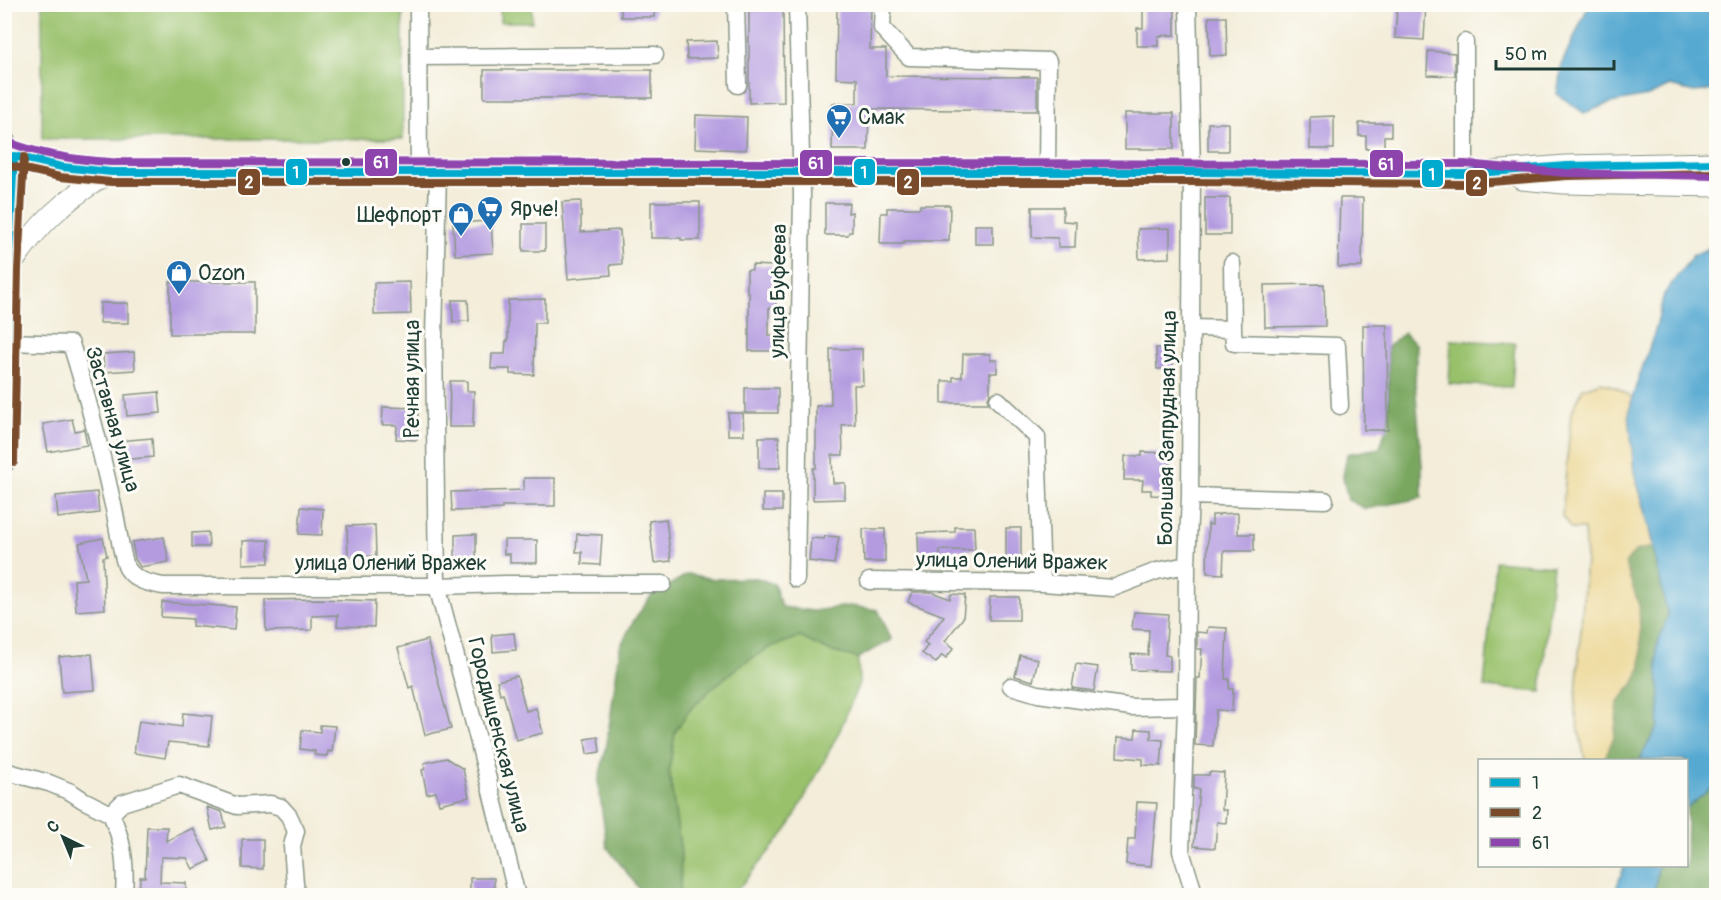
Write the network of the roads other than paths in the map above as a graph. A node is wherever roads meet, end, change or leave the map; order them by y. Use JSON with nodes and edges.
{"nodes":[{"id":1,"x":418,"y":4,"type":"edge"},
{"id":2,"x":736,"y":4,"type":"edge"},
{"id":3,"x":797,"y":4,"type":"edge"},
{"id":4,"x":883,"y":4,"type":"edge"},
{"id":5,"x":1188,"y":4,"type":"edge"},
{"id":6,"x":1465,"y":42,"type":"dead end"},
{"id":7,"x":655,"y":55,"type":"dead end"},
{"id":8,"x":419,"y":57,"type":"junction"},
{"id":9,"x":738,"y":85,"type":"dead end"},
{"id":10,"x":4,"y":136,"type":"edge"},
{"id":11,"x":9,"y":154,"type":"edge"},
{"id":12,"x":1716,"y":163,"type":"edge"},
{"id":13,"x":111,"y":172,"type":"junction"},
{"id":14,"x":429,"y":172,"type":"junction"},
{"id":15,"x":801,"y":172,"type":"junction"},
{"id":16,"x":1047,"y":172,"type":"junction"},
{"id":17,"x":1192,"y":172,"type":"junction"},
{"id":18,"x":1465,"y":174,"type":"junction"},
{"id":19,"x":1716,"y":186,"type":"edge"},
{"id":20,"x":7,"y":220,"type":"edge"},
{"id":21,"x":1232,"y":263,"type":"dead end"},
{"id":22,"x":8,"y":270,"type":"junction"},
{"id":23,"x":1191,"y":328,"type":"junction"},
{"id":24,"x":1233,"y":329,"type":"junction"},
{"id":25,"x":8,"y":342,"type":"junction"},
{"id":26,"x":998,"y":400,"type":"dead end"},
{"id":27,"x":1340,"y":406,"type":"dead end"},
{"id":28,"x":4,"y":462,"type":"edge"},
{"id":29,"x":1190,"y":496,"type":"junction"},
{"id":30,"x":1325,"y":500,"type":"dead end"},
{"id":31,"x":1186,"y":565,"type":"junction"},
{"id":32,"x":126,"y":566,"type":"joint"},
{"id":33,"x":796,"y":579,"type":"dead end"},
{"id":34,"x":869,"y":580,"type":"dead end"},
{"id":35,"x":1042,"y":583,"type":"junction"},
{"id":36,"x":663,"y":584,"type":"dead end"},
{"id":37,"x":437,"y":586,"type":"junction"},
{"id":38,"x":1011,"y":686,"type":"dead end"},
{"id":39,"x":1186,"y":706,"type":"junction"},
{"id":40,"x":4,"y":771,"type":"edge"},
{"id":41,"x":111,"y":814,"type":"junction"},
{"id":42,"x":124,"y":896,"type":"edge"},
{"id":43,"x":296,"y":896,"type":"edge"},
{"id":44,"x":517,"y":896,"type":"edge"},
{"id":45,"x":1195,"y":896,"type":"edge"}],
"edges":[{"from":1,"to":8,"type":"street","name":"Речная улица"},
{"from":2,"to":9,"type":"street"},
{"from":3,"to":15,"type":"street","name":"улица Буфеева"},
{"from":4,"to":16,"type":"street"},
{"from":5,"to":17,"type":"street","name":"Большая Запрудная улица"},
{"from":6,"to":18,"type":"street"},
{"from":7,"to":8,"type":"street"},
{"from":8,"to":14,"type":"street","name":"Речная улица"},
{"from":10,"to":11,"type":"street"},
{"from":11,"to":13,"type":"main road"},
{"from":11,"to":20,"type":"main road"},
{"from":12,"to":18,"type":"main road"},
{"from":13,"to":14,"type":"main road"},
{"from":13,"to":22,"type":"main road"},
{"from":14,"to":15,"type":"main road"},
{"from":14,"to":37,"type":"street","name":"Речная улица"},
{"from":15,"to":16,"type":"main road"},
{"from":15,"to":33,"type":"street","name":"улица Буфеева"},
{"from":16,"to":17,"type":"main road"},
{"from":17,"to":18,"type":"main road"},
{"from":17,"to":23,"type":"street","name":"Большая Запрудная улица"},
{"from":18,"to":19,"type":"main road"},
{"from":20,"to":22,"type":"main road"},
{"from":21,"to":24,"type":"street"},
{"from":22,"to":25,"type":"main road"},
{"from":23,"to":24,"type":"street"},
{"from":23,"to":29,"type":"street","name":"Большая Запрудная улица"},
{"from":24,"to":27,"type":"street"},
{"from":25,"to":28,"type":"main road"},
{"from":25,"to":32,"type":"street","name":"Заставная улица"},
{"from":26,"to":35,"type":"street"},
{"from":29,"to":30,"type":"street"},
{"from":29,"to":31,"type":"street","name":"Большая Запрудная улица"},
{"from":31,"to":35,"type":"street","name":"улица Олений Вражек"},
{"from":31,"to":39,"type":"street","name":"Большая Запрудная улица"},
{"from":32,"to":37,"type":"street","name":"улица Олений Вражек"},
{"from":34,"to":35,"type":"street","name":"улица Олений Вражек"},
{"from":36,"to":37,"type":"street","name":"улица Олений Вражек"},
{"from":37,"to":44,"type":"street","name":"Городищенская улица"},
{"from":38,"to":39,"type":"street"},
{"from":39,"to":45,"type":"street","name":"Большая Запрудная улица"},
{"from":40,"to":41,"type":"street"},
{"from":41,"to":42,"type":"street"},
{"from":41,"to":43,"type":"street"}]}
